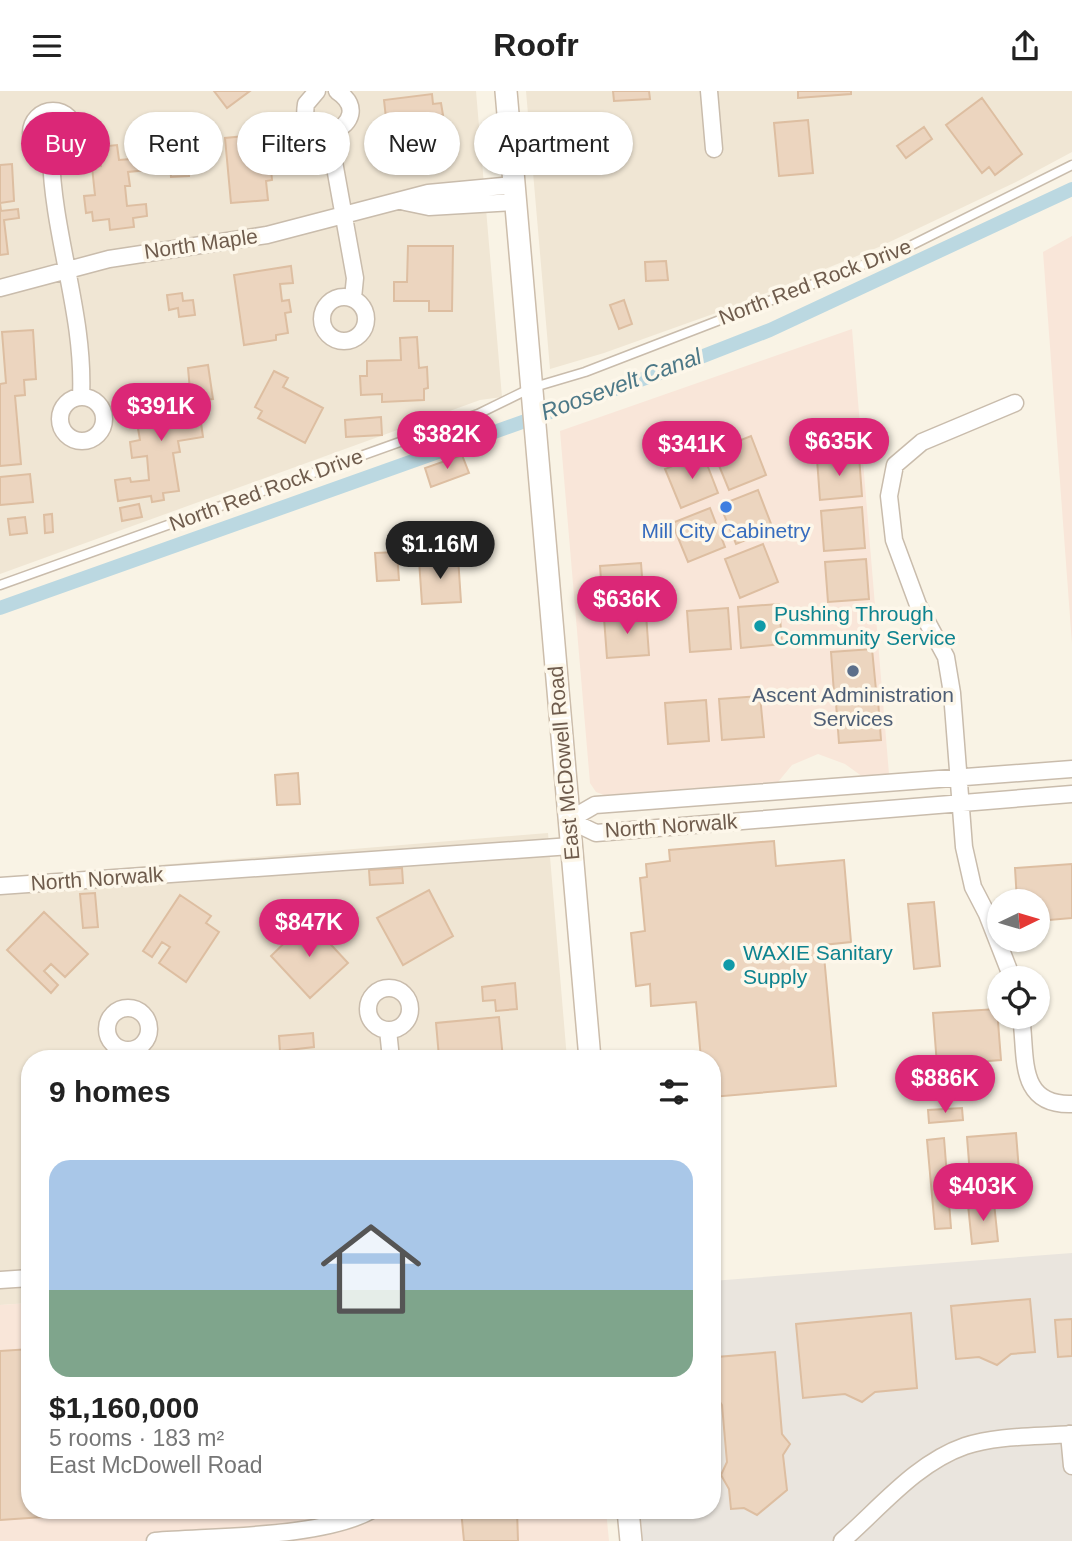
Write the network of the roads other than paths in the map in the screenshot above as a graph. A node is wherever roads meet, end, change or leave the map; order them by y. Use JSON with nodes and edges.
{"nodes":[{"id":1,"x":317,"y":91,"type":"edge"},
{"id":2,"x":338,"y":91,"type":"edge"},
{"id":3,"x":506,"y":91,"type":"edge"},
{"id":4,"x":709,"y":91,"type":"edge"},
{"id":5,"x":306,"y":112,"type":"edge"},
{"id":6,"x":349,"y":112,"type":"edge"},
{"id":7,"x":714,"y":149,"type":"dead end"},
{"id":8,"x":1072,"y":165,"type":"edge"},
{"id":9,"x":52,"y":175,"type":"edge"},
{"id":10,"x":337,"y":175,"type":"edge"},
{"id":11,"x":515,"y":194,"type":"junction"},
{"id":12,"x":344,"y":216,"type":"junction"},
{"id":13,"x":67,"y":270,"type":"junction"},
{"id":14,"x":0,"y":288,"type":"edge"},
{"id":15,"x":353,"y":298,"type":"dead end"},
{"id":16,"x":531,"y":392,"type":"junction"},
{"id":17,"x":81,"y":397,"type":"dead end"},
{"id":18,"x":1015,"y":403,"type":"dead end"},
{"id":19,"x":0,"y":585,"type":"edge"},
{"id":20,"x":1072,"y":769,"type":"edge"},
{"id":21,"x":958,"y":791,"type":"junction"},
{"id":22,"x":1072,"y":794,"type":"edge"},
{"id":23,"x":569,"y":820,"type":"junction"},
{"id":24,"x":571,"y":846,"type":"junction"},
{"id":25,"x":0,"y":886,"type":"edge"},
{"id":26,"x":1007,"y":966,"type":"edge"},
{"id":27,"x":1022,"y":1029,"type":"edge"},
{"id":28,"x":388,"y":1030,"type":"dead end"},
{"id":29,"x":390,"y":1050,"type":"edge"},
{"id":30,"x":589,"y":1050,"type":"edge"},
{"id":31,"x":1065,"y":1104,"type":"edge"},
{"id":32,"x":21,"y":1279,"type":"edge"},
{"id":33,"x":0,"y":1280,"type":"edge"},
{"id":34,"x":1071,"y":1434,"type":"edge"},
{"id":35,"x":1072,"y":1466,"type":"edge"},
{"id":36,"x":351,"y":1519,"type":"edge"},
{"id":37,"x":629,"y":1519,"type":"edge"},
{"id":38,"x":155,"y":1541,"type":"edge"},
{"id":39,"x":631,"y":1541,"type":"edge"},
{"id":40,"x":842,"y":1541,"type":"edge"}],
"edges":[{"from":1,"to":5,"type":"street"},
{"from":2,"to":6,"type":"street"},
{"from":3,"to":11,"type":"main road","name":"East McDowell Road"},
{"from":4,"to":7,"type":"street"},
{"from":8,"to":16,"type":"lane","name":"North Red Rock Drive"},
{"from":9,"to":13,"type":"street"},
{"from":10,"to":12,"type":"street"},
{"from":11,"to":12,"type":"street","name":"North Maple"},
{"from":11,"to":16,"type":"main road","name":"East McDowell Road"},
{"from":12,"to":13,"type":"street","name":"North Maple"},
{"from":12,"to":15,"type":"street"},
{"from":13,"to":14,"type":"street","name":"North Maple"},
{"from":13,"to":17,"type":"street"},
{"from":16,"to":19,"type":"lane","name":"North Red Rock Drive"},
{"from":16,"to":23,"type":"main road","name":"East McDowell Road"},
{"from":18,"to":21,"type":"street"},
{"from":20,"to":21,"type":"street","name":"North Norwalk"},
{"from":21,"to":22,"type":"street","name":"North Norwalk"},
{"from":21,"to":23,"type":"street","name":"North Norwalk"},
{"from":21,"to":23,"type":"street","name":"North Norwalk"},
{"from":21,"to":26,"type":"street"},
{"from":23,"to":24,"type":"main road","name":"East McDowell Road"},
{"from":24,"to":25,"type":"street","name":"North Norwalk"},
{"from":24,"to":30,"type":"main road","name":"East McDowell Road"},
{"from":27,"to":31,"type":"street"},
{"from":28,"to":29,"type":"street"},
{"from":32,"to":33,"type":"street"},
{"from":34,"to":35,"type":"street"},
{"from":34,"to":40,"type":"street"},
{"from":36,"to":38,"type":"street"},
{"from":37,"to":39,"type":"main road"}]}
